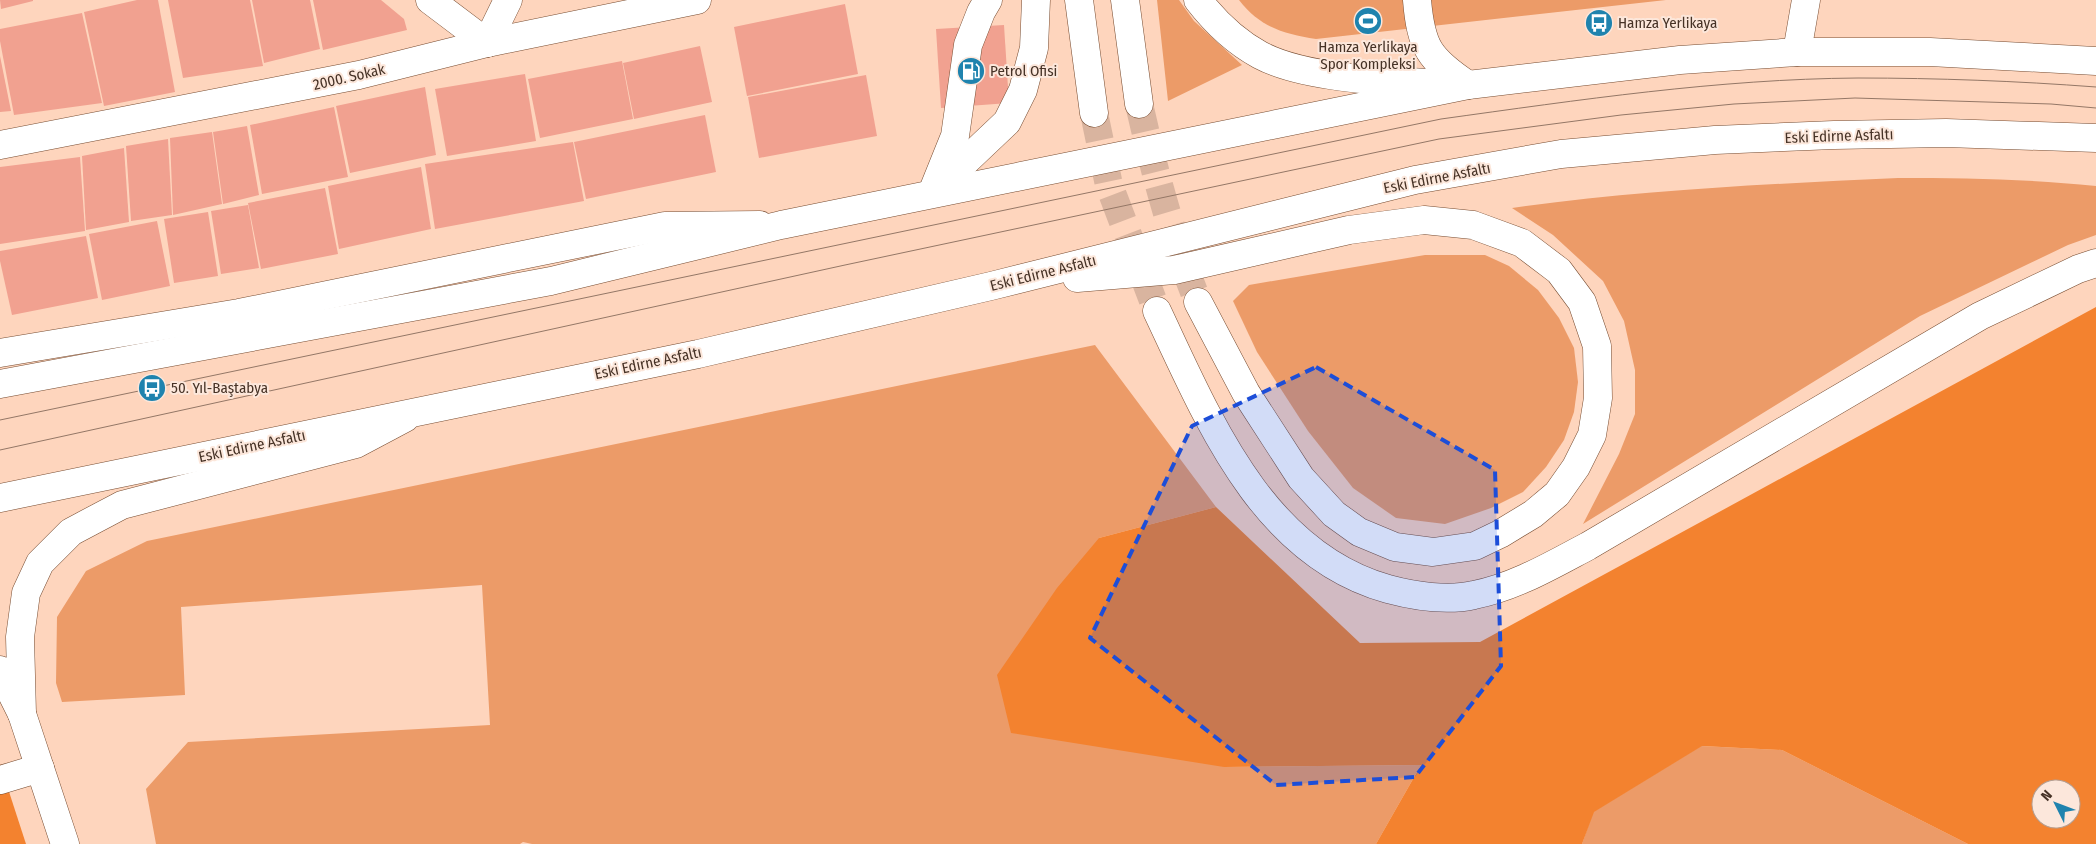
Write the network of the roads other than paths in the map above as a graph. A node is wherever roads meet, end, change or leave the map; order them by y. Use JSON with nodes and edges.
{"nodes":[{"id":1,"x":430,"y":0,"type":"edge"},
{"id":2,"x":508,"y":0,"type":"edge"},
{"id":3,"x":697,"y":0,"type":"edge"},
{"id":4,"x":988,"y":0,"type":"edge"},
{"id":5,"x":1036,"y":0,"type":"edge"},
{"id":6,"x":1079,"y":0,"type":"edge"},
{"id":7,"x":1124,"y":0,"type":"edge"},
{"id":8,"x":1198,"y":0,"type":"edge"},
{"id":9,"x":1417,"y":0,"type":"edge"},
{"id":10,"x":1806,"y":0,"type":"edge"},
{"id":11,"x":486,"y":43,"type":"junction"},
{"id":12,"x":1797,"y":52,"type":"junction"},
{"id":13,"x":2096,"y":61,"type":"edge"},
{"id":14,"x":1468,"y":85,"type":"junction"},
{"id":15,"x":1139,"y":104,"type":"tunnel mouth"},
{"id":16,"x":1094,"y":113,"type":"tunnel mouth"},
{"id":17,"x":2096,"y":138,"type":"edge"},
{"id":18,"x":0,"y":145,"type":"edge"},
{"id":19,"x":932,"y":193,"type":"junction"},
{"id":20,"x":781,"y":225,"type":"junction"},
{"id":21,"x":2096,"y":263,"type":"edge"},
{"id":22,"x":991,"y":286,"type":"junction"},
{"id":23,"x":1198,"y":302,"type":"tunnel mouth"},
{"id":24,"x":1157,"y":311,"type":"tunnel mouth"},
{"id":25,"x":0,"y":353,"type":"edge"},
{"id":26,"x":0,"y":384,"type":"edge"},
{"id":27,"x":418,"y":411,"type":"junction"},
{"id":28,"x":0,"y":498,"type":"edge"},
{"id":29,"x":0,"y":670,"type":"edge"},
{"id":30,"x":22,"y":714,"type":"junction"},
{"id":31,"x":40,"y":768,"type":"junction"},
{"id":32,"x":0,"y":780,"type":"edge"},
{"id":33,"x":65,"y":844,"type":"edge"}],
"edges":[{"from":1,"to":11,"type":"main road"},
{"from":2,"to":11,"type":"main road"},
{"from":3,"to":11,"type":"main road","name":"2000. Sokak"},
{"from":4,"to":19,"type":"main road"},
{"from":5,"to":19,"type":"main road"},
{"from":6,"to":16,"type":"main road"},
{"from":7,"to":15,"type":"main road"},
{"from":8,"to":14,"type":"main road"},
{"from":9,"to":14,"type":"main road"},
{"from":10,"to":12,"type":"main road"},
{"from":11,"to":18,"type":"main road","name":"2000. Sokak"},
{"from":12,"to":13,"type":"main road"},
{"from":12,"to":14,"type":"main road"},
{"from":14,"to":19,"type":"main road"},
{"from":17,"to":22,"type":"main road","name":"Eski Edirne Asfaltı"},
{"from":19,"to":20,"type":"main road"},
{"from":20,"to":25,"type":"main road"},
{"from":20,"to":26,"type":"main road"},
{"from":21,"to":24,"type":"main road"},
{"from":22,"to":23,"type":"main road"},
{"from":22,"to":27,"type":"main road","name":"Eski Edirne Asfaltı"},
{"from":27,"to":28,"type":"main road","name":"Eski Edirne Asfaltı"},
{"from":27,"to":30,"type":"main road"},
{"from":29,"to":30,"type":"main road"},
{"from":30,"to":31,"type":"main road"},
{"from":31,"to":32,"type":"main road"},
{"from":31,"to":33,"type":"main road"}]}
